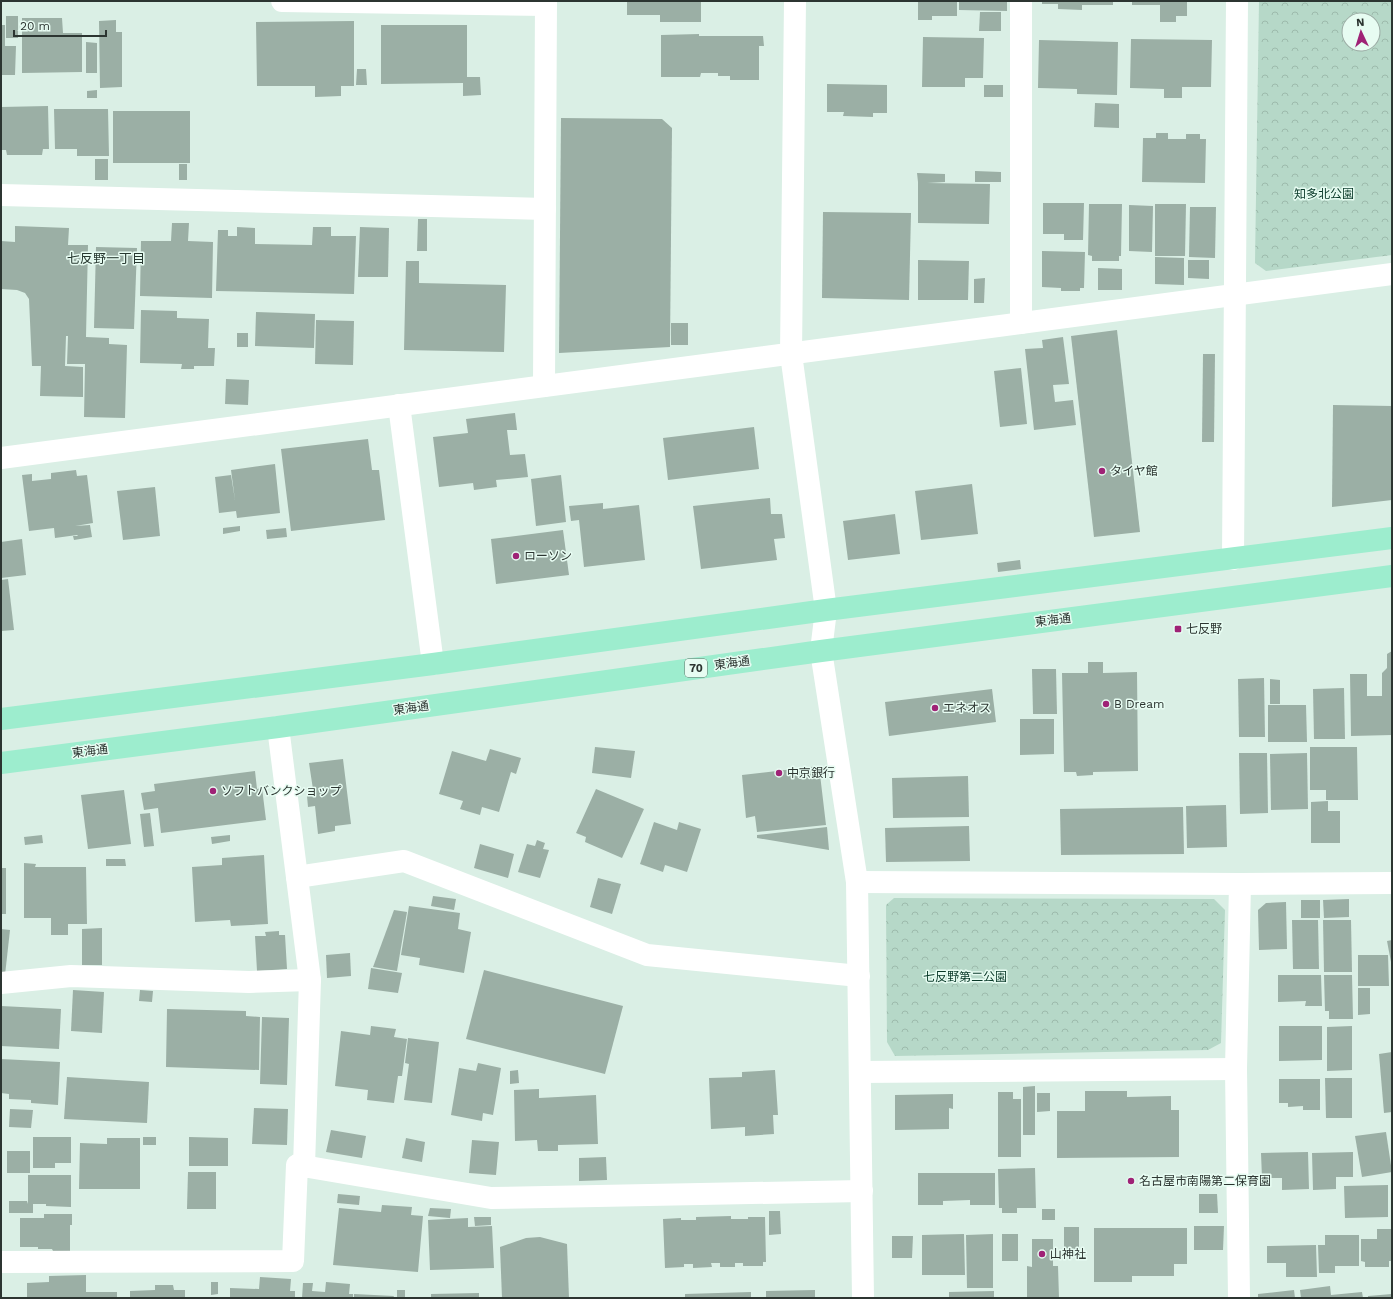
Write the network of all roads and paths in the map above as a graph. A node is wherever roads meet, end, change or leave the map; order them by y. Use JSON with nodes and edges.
{"nodes":[{"id":1,"x":282,"y":1,"type":"edge"},
{"id":2,"x":795,"y":1,"type":"edge"},
{"id":3,"x":1021,"y":1,"type":"edge"},
{"id":4,"x":1237,"y":1,"type":"edge"},
{"id":5,"x":546,"y":3,"type":"edge"},
{"id":6,"x":1,"y":195,"type":"edge"},
{"id":7,"x":545,"y":209,"type":"junction"},
{"id":8,"x":1392,"y":274,"type":"edge"},
{"id":9,"x":1236,"y":295,"type":"junction"},
{"id":10,"x":1020,"y":323,"type":"junction"},
{"id":11,"x":791,"y":354,"type":"junction"},
{"id":12,"x":544,"y":386,"type":"junction"},
{"id":13,"x":399,"y":405,"type":"junction"},
{"id":14,"x":1,"y":458,"type":"edge"},
{"id":15,"x":1392,"y":538,"type":"edge"},
{"id":16,"x":1233,"y":559,"type":"junction"},
{"id":17,"x":1392,"y":576,"type":"edge"},
{"id":18,"x":826,"y":610,"type":"junction"},
{"id":19,"x":822,"y":651,"type":"junction"},
{"id":20,"x":433,"y":664,"type":"junction"},
{"id":21,"x":1,"y":720,"type":"edge"},
{"id":22,"x":278,"y":727,"type":"junction"},
{"id":23,"x":1,"y":763,"type":"edge"},
{"id":24,"x":297,"y":877,"type":"junction"},
{"id":25,"x":857,"y":882,"type":"junction"},
{"id":26,"x":1392,"y":883,"type":"edge"},
{"id":27,"x":1240,"y":884,"type":"junction"},
{"id":28,"x":858,"y":976,"type":"junction"},
{"id":29,"x":310,"y":980,"type":"junction"},
{"id":30,"x":1,"y":983,"type":"edge"},
{"id":31,"x":1236,"y":1069,"type":"junction"},
{"id":32,"x":860,"y":1072,"type":"junction"},
{"id":33,"x":304,"y":1166,"type":"junction"},
{"id":34,"x":862,"y":1191,"type":"junction"},
{"id":35,"x":1,"y":1262,"type":"edge"},
{"id":36,"x":863,"y":1298,"type":"edge"},
{"id":37,"x":1239,"y":1298,"type":"edge"}],
"edges":[{"from":1,"to":5,"type":"street"},
{"from":2,"to":11,"type":"street"},
{"from":3,"to":10,"type":"street"},
{"from":4,"to":9,"type":"street"},
{"from":5,"to":7,"type":"street"},
{"from":6,"to":7,"type":"street"},
{"from":7,"to":12,"type":"street"},
{"from":8,"to":9,"type":"street"},
{"from":9,"to":10,"type":"street"},
{"from":9,"to":16,"type":"street"},
{"from":10,"to":11,"type":"street"},
{"from":11,"to":12,"type":"street"},
{"from":11,"to":18,"type":"street"},
{"from":12,"to":13,"type":"street"},
{"from":13,"to":14,"type":"street"},
{"from":13,"to":20,"type":"street"},
{"from":15,"to":16,"type":"main road"},
{"from":16,"to":18,"type":"main road"},
{"from":17,"to":19,"type":"main road","name":"東海通","number":"70"},
{"from":18,"to":19,"type":"street"},
{"from":18,"to":20,"type":"main road"},
{"from":19,"to":22,"type":"main road","name":"東海通","number":"70"},
{"from":19,"to":25,"type":"street"},
{"from":20,"to":21,"type":"main road"},
{"from":22,"to":23,"type":"main road","name":"東海通","number":"70"},
{"from":22,"to":24,"type":"street"},
{"from":24,"to":28,"type":"street"},
{"from":24,"to":29,"type":"street"},
{"from":25,"to":27,"type":"street"},
{"from":25,"to":28,"type":"street"},
{"from":26,"to":27,"type":"street"},
{"from":27,"to":31,"type":"street"},
{"from":28,"to":32,"type":"street"},
{"from":29,"to":30,"type":"street"},
{"from":29,"to":33,"type":"street"},
{"from":31,"to":32,"type":"street"},
{"from":31,"to":37,"type":"street"},
{"from":32,"to":34,"type":"street"},
{"from":33,"to":34,"type":"street"},
{"from":33,"to":35,"type":"street"},
{"from":34,"to":36,"type":"street"}]}
